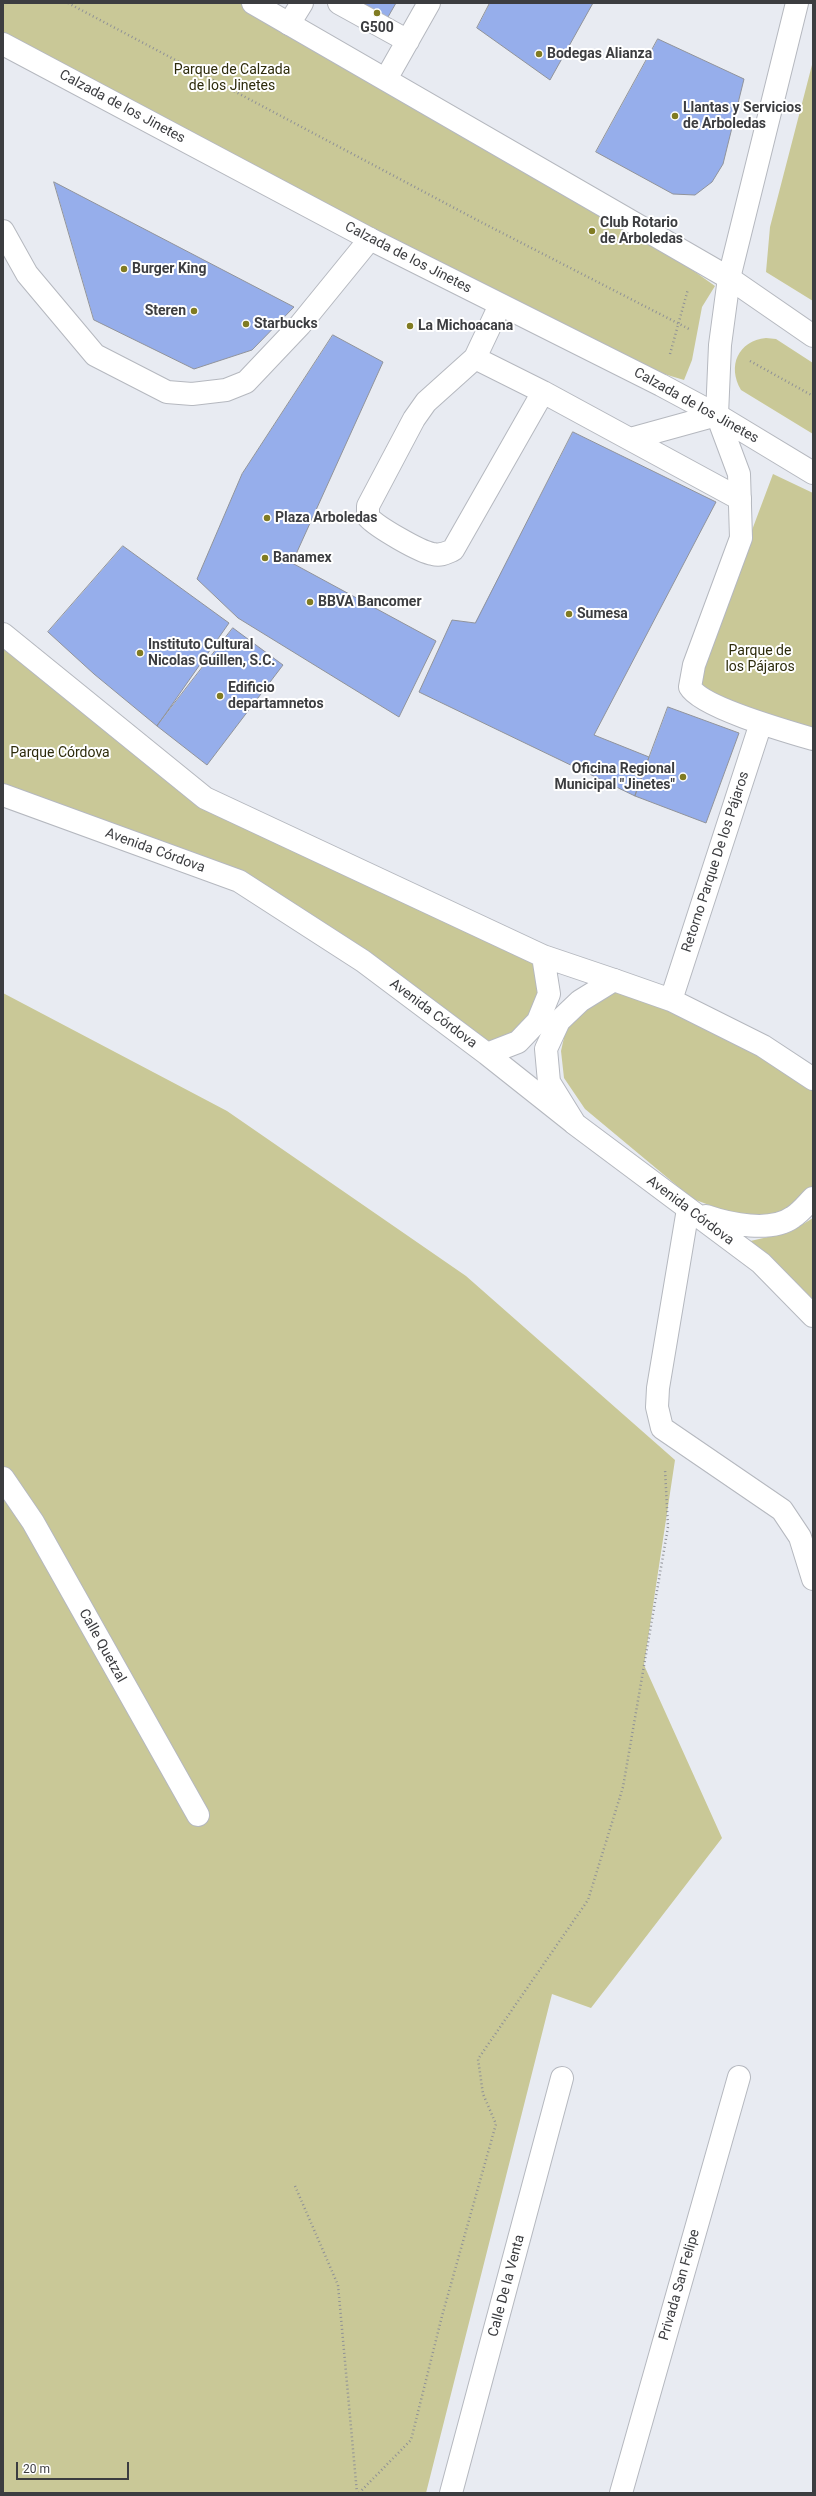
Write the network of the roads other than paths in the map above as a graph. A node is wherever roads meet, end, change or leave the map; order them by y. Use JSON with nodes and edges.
{"nodes":[{"id":1,"x":253,"y":3,"type":"edge"},
{"id":2,"x":302,"y":3,"type":"edge"},
{"id":3,"x":340,"y":3,"type":"edge"},
{"id":4,"x":429,"y":3,"type":"edge"},
{"id":5,"x":797,"y":3,"type":"edge"},
{"id":6,"x":290,"y":24,"type":"junction"},
{"id":7,"x":408,"y":41,"type":"junction"},
{"id":8,"x":3,"y":44,"type":"edge"},
{"id":9,"x":386,"y":79,"type":"junction"},
{"id":10,"x":3,"y":231,"type":"edge"},
{"id":11,"x":370,"y":239,"type":"junction"},
{"id":12,"x":729,"y":278,"type":"junction"},
{"id":13,"x":500,"y":305,"type":"junction"},
{"id":14,"x":813,"y":336,"type":"edge"},
{"id":15,"x":475,"y":358,"type":"junction"},
{"id":16,"x":543,"y":392,"type":"junction"},
{"id":17,"x":717,"y":415,"type":"junction"},
{"id":18,"x":630,"y":439,"type":"junction"},
{"id":19,"x":813,"y":473,"type":"edge"},
{"id":20,"x":740,"y":499,"type":"junction"},
{"id":21,"x":3,"y":634,"type":"edge"},
{"id":22,"x":761,"y":723,"type":"junction"},
{"id":23,"x":813,"y":740,"type":"edge"},
{"id":24,"x":3,"y":795,"type":"edge"},
{"id":25,"x":544,"y":956,"type":"junction"},
{"id":26,"x":614,"y":980,"type":"junction"},
{"id":27,"x":671,"y":1000,"type":"junction"},
{"id":28,"x":487,"y":1054,"type":"junction"},
{"id":29,"x":813,"y":1079,"type":"edge"},
{"id":30,"x":575,"y":1124,"type":"junction"},
{"id":31,"x":813,"y":1198,"type":"edge"},
{"id":32,"x":688,"y":1209,"type":"junction"},
{"id":33,"x":813,"y":1316,"type":"edge"},
{"id":34,"x":3,"y":1478,"type":"edge"},
{"id":35,"x":813,"y":1579,"type":"edge"},
{"id":36,"x":198,"y":1815,"type":"dead end"},
{"id":37,"x":739,"y":2077,"type":"dead end"},
{"id":38,"x":562,"y":2078,"type":"dead end"},
{"id":39,"x":451,"y":2493,"type":"edge"},
{"id":40,"x":621,"y":2493,"type":"edge"}],
"edges":[{"from":1,"to":6,"type":"street"},
{"from":2,"to":6,"type":"street"},
{"from":3,"to":7,"type":"street"},
{"from":4,"to":7,"type":"street"},
{"from":5,"to":12,"type":"street"},
{"from":6,"to":9,"type":"street"},
{"from":7,"to":9,"type":"street"},
{"from":8,"to":11,"type":"street","name":"Calzada de los Jinetes"},
{"from":9,"to":12,"type":"street"},
{"from":10,"to":11,"type":"street"},
{"from":11,"to":13,"type":"street","name":"Calzada de los Jinetes"},
{"from":12,"to":14,"type":"street"},
{"from":12,"to":17,"type":"street"},
{"from":13,"to":15,"type":"street"},
{"from":13,"to":17,"type":"street","name":"Calzada de los Jinetes"},
{"from":15,"to":16,"type":"street"},
{"from":15,"to":16,"type":"street"},
{"from":16,"to":18,"type":"street"},
{"from":17,"to":18,"type":"street"},
{"from":17,"to":19,"type":"street","name":"Calzada de los Jinetes"},
{"from":17,"to":20,"type":"street"},
{"from":18,"to":20,"type":"street"},
{"from":20,"to":22,"type":"street"},
{"from":21,"to":25,"type":"street"},
{"from":22,"to":23,"type":"street"},
{"from":22,"to":27,"type":"street","name":"Retorno Parque De los Pájaros"},
{"from":24,"to":28,"type":"street","name":"Avenida Córdova"},
{"from":25,"to":26,"type":"street"},
{"from":25,"to":28,"type":"street"},
{"from":26,"to":27,"type":"street"},
{"from":26,"to":30,"type":"street"},
{"from":27,"to":29,"type":"street"},
{"from":28,"to":30,"type":"street","name":"Avenida Córdova"},
{"from":30,"to":32,"type":"street","name":"Avenida Córdova"},
{"from":31,"to":32,"type":"street"},
{"from":32,"to":33,"type":"street","name":"Avenida Córdova"},
{"from":32,"to":35,"type":"street"},
{"from":34,"to":36,"type":"street","name":"Calle Quetzal"},
{"from":37,"to":40,"type":"street","name":"Privada San Felipe"},
{"from":38,"to":39,"type":"street","name":"Calle De la Venta"}]}
